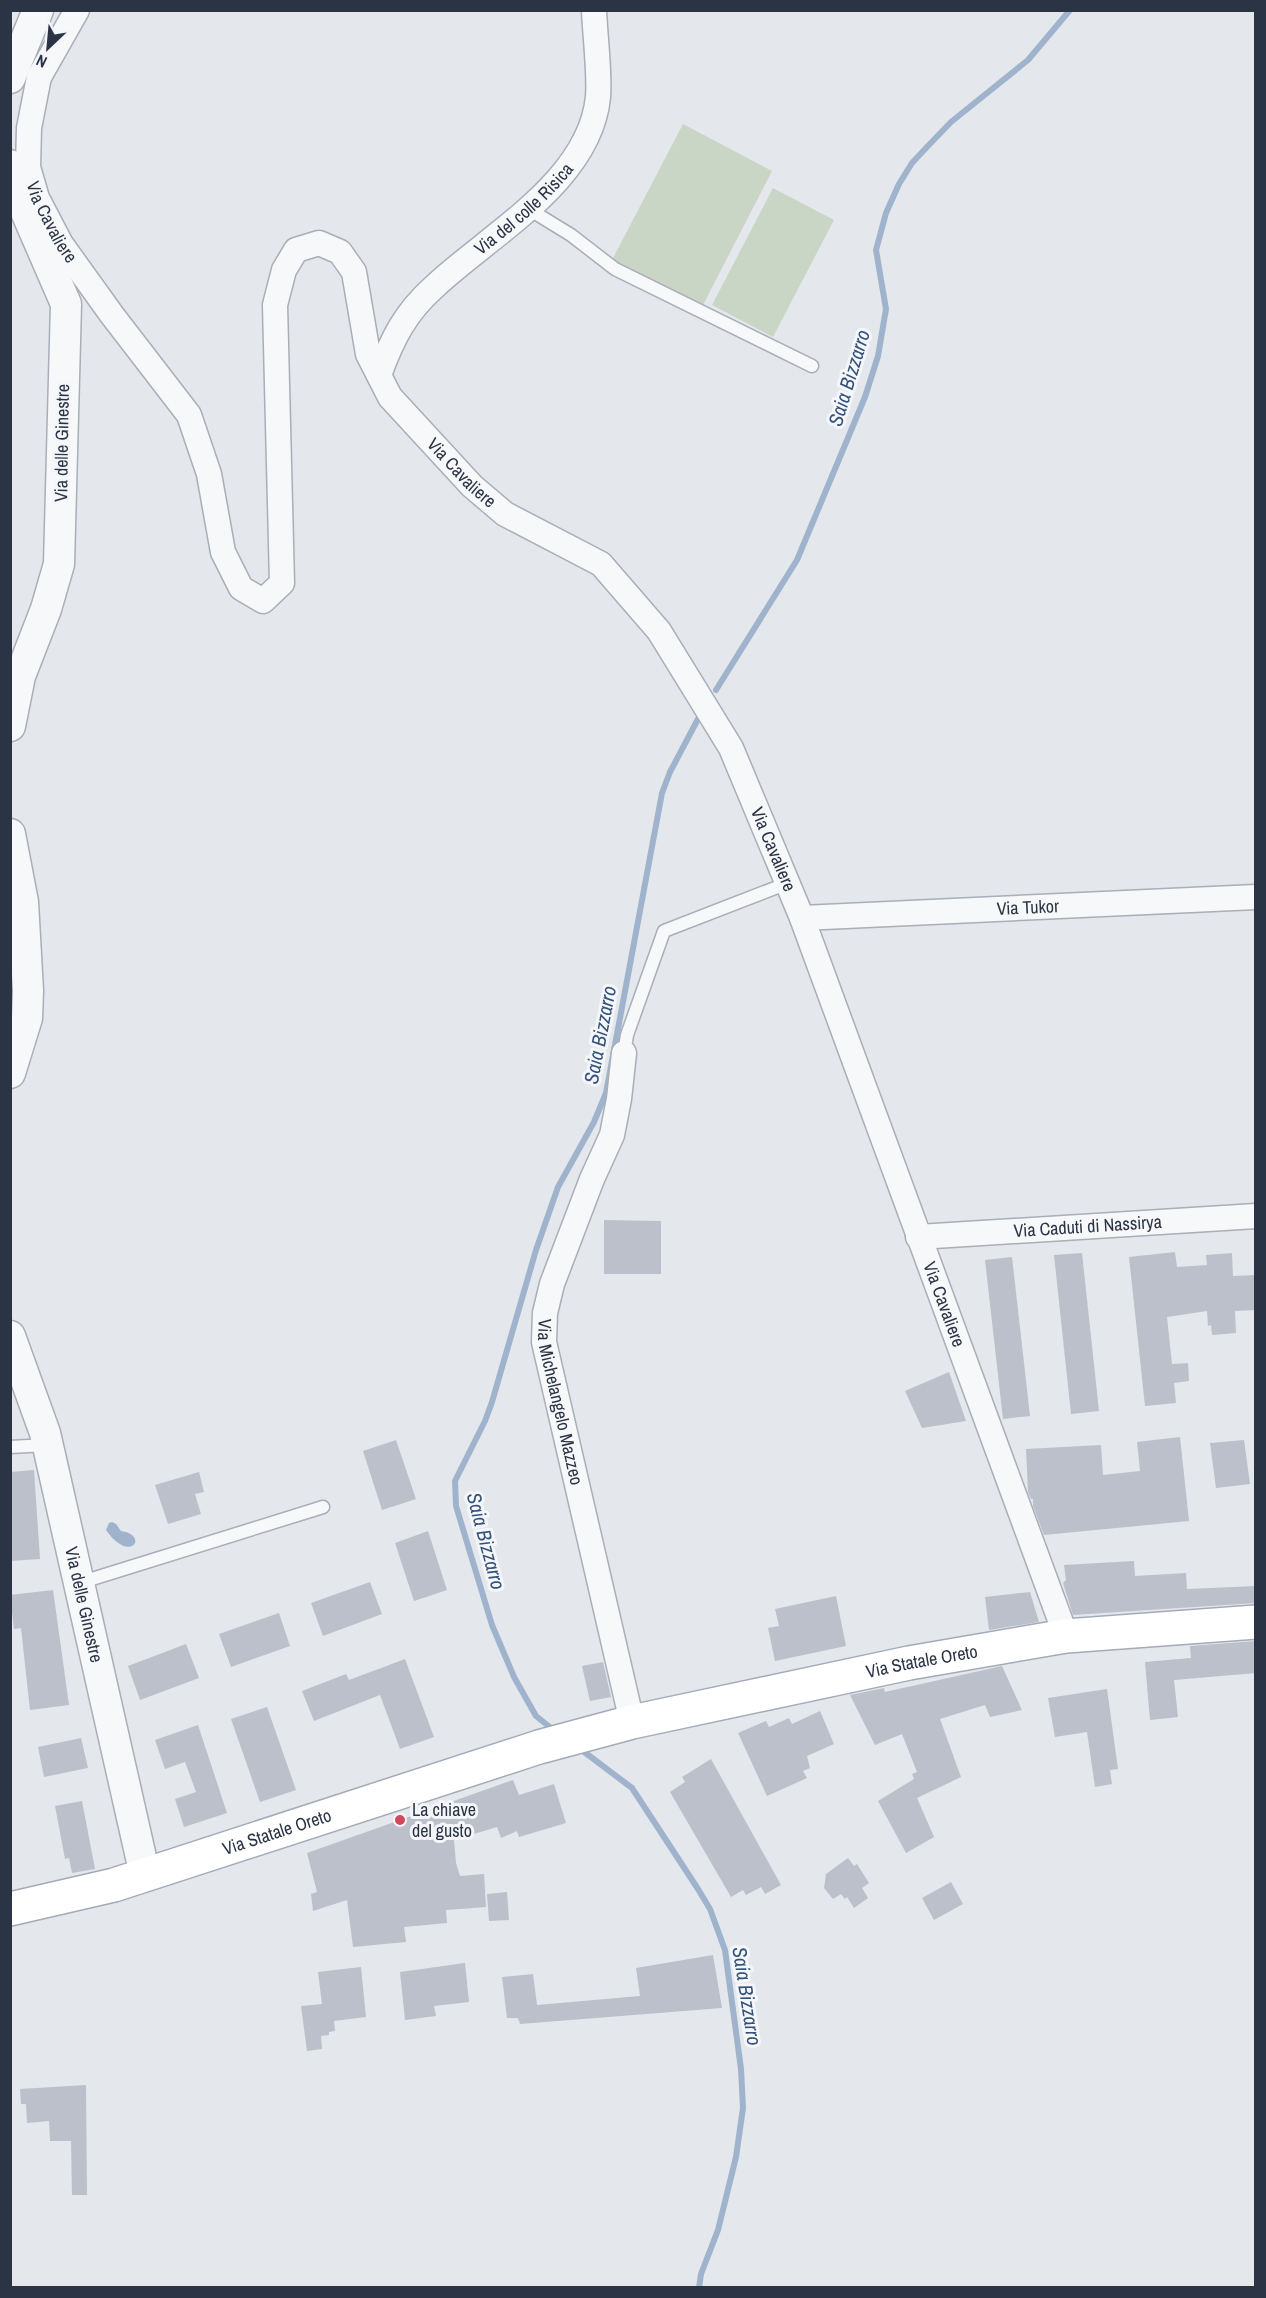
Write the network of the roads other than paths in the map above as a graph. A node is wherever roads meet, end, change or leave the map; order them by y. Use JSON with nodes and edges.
{"nodes":[{"id":1,"x":38,"y":10,"type":"edge"},
{"id":2,"x":76,"y":10,"type":"edge"},
{"id":3,"x":594,"y":10,"type":"edge"},
{"id":4,"x":10,"y":78,"type":"edge"},
{"id":5,"x":10,"y":165,"type":"edge"},
{"id":6,"x":527,"y":208,"type":"junction"},
{"id":7,"x":812,"y":366,"type":"dead end"},
{"id":8,"x":379,"y":375,"type":"junction"},
{"id":9,"x":10,"y":726,"type":"edge"},
{"id":10,"x":10,"y":834,"type":"edge"},
{"id":11,"x":788,"y":883,"type":"junction"},
{"id":12,"x":1256,"y":897,"type":"edge"},
{"id":13,"x":802,"y":918,"type":"junction"},
{"id":14,"x":624,"y":1053,"type":"joint"},
{"id":15,"x":10,"y":1073,"type":"edge"},
{"id":16,"x":1256,"y":1216,"type":"edge"},
{"id":17,"x":918,"y":1237,"type":"junction"},
{"id":18,"x":10,"y":1336,"type":"edge"},
{"id":19,"x":47,"y":1445,"type":"junction"},
{"id":20,"x":10,"y":1447,"type":"edge"},
{"id":21,"x":323,"y":1507,"type":"dead end"},
{"id":22,"x":78,"y":1584,"type":"junction"},
{"id":23,"x":1256,"y":1622,"type":"edge"},
{"id":24,"x":1066,"y":1636,"type":"junction"},
{"id":25,"x":633,"y":1722,"type":"junction"},
{"id":26,"x":146,"y":1875,"type":"junction"},
{"id":27,"x":10,"y":1909,"type":"edge"}],
"edges":[{"from":1,"to":4,"type":"street"},
{"from":2,"to":8,"type":"street","name":"Via Cavaliere"},
{"from":3,"to":6,"type":"street","name":"Via del colle Risica"},
{"from":5,"to":9,"type":"street","name":"Via delle Ginestre"},
{"from":6,"to":7,"type":"lane"},
{"from":6,"to":8,"type":"street","name":"Via del colle Risica"},
{"from":8,"to":11,"type":"street","name":"Via Cavaliere"},
{"from":10,"to":15,"type":"street"},
{"from":11,"to":13,"type":"street","name":"Via Cavaliere"},
{"from":11,"to":14,"type":"lane"},
{"from":12,"to":13,"type":"street","name":"Via Tukor"},
{"from":13,"to":17,"type":"street","name":"Via Cavaliere"},
{"from":14,"to":25,"type":"street","name":"Via Michelangelo Mazzeo"},
{"from":16,"to":17,"type":"street","name":"Via Caduti di Nassirya"},
{"from":17,"to":24,"type":"street","name":"Via Cavaliere"},
{"from":18,"to":19,"type":"street","name":"Via delle Ginestre"},
{"from":19,"to":20,"type":"lane"},
{"from":19,"to":22,"type":"street","name":"Via delle Ginestre"},
{"from":21,"to":22,"type":"lane"},
{"from":22,"to":26,"type":"street","name":"Via delle Ginestre"},
{"from":23,"to":24,"type":"main road","name":"Via Statale Oreto"},
{"from":24,"to":25,"type":"main road","name":"Via Statale Oreto"},
{"from":25,"to":26,"type":"main road","name":"Via Statale Oreto"},
{"from":26,"to":27,"type":"main road","name":"Via Statale Oreto"}]}
